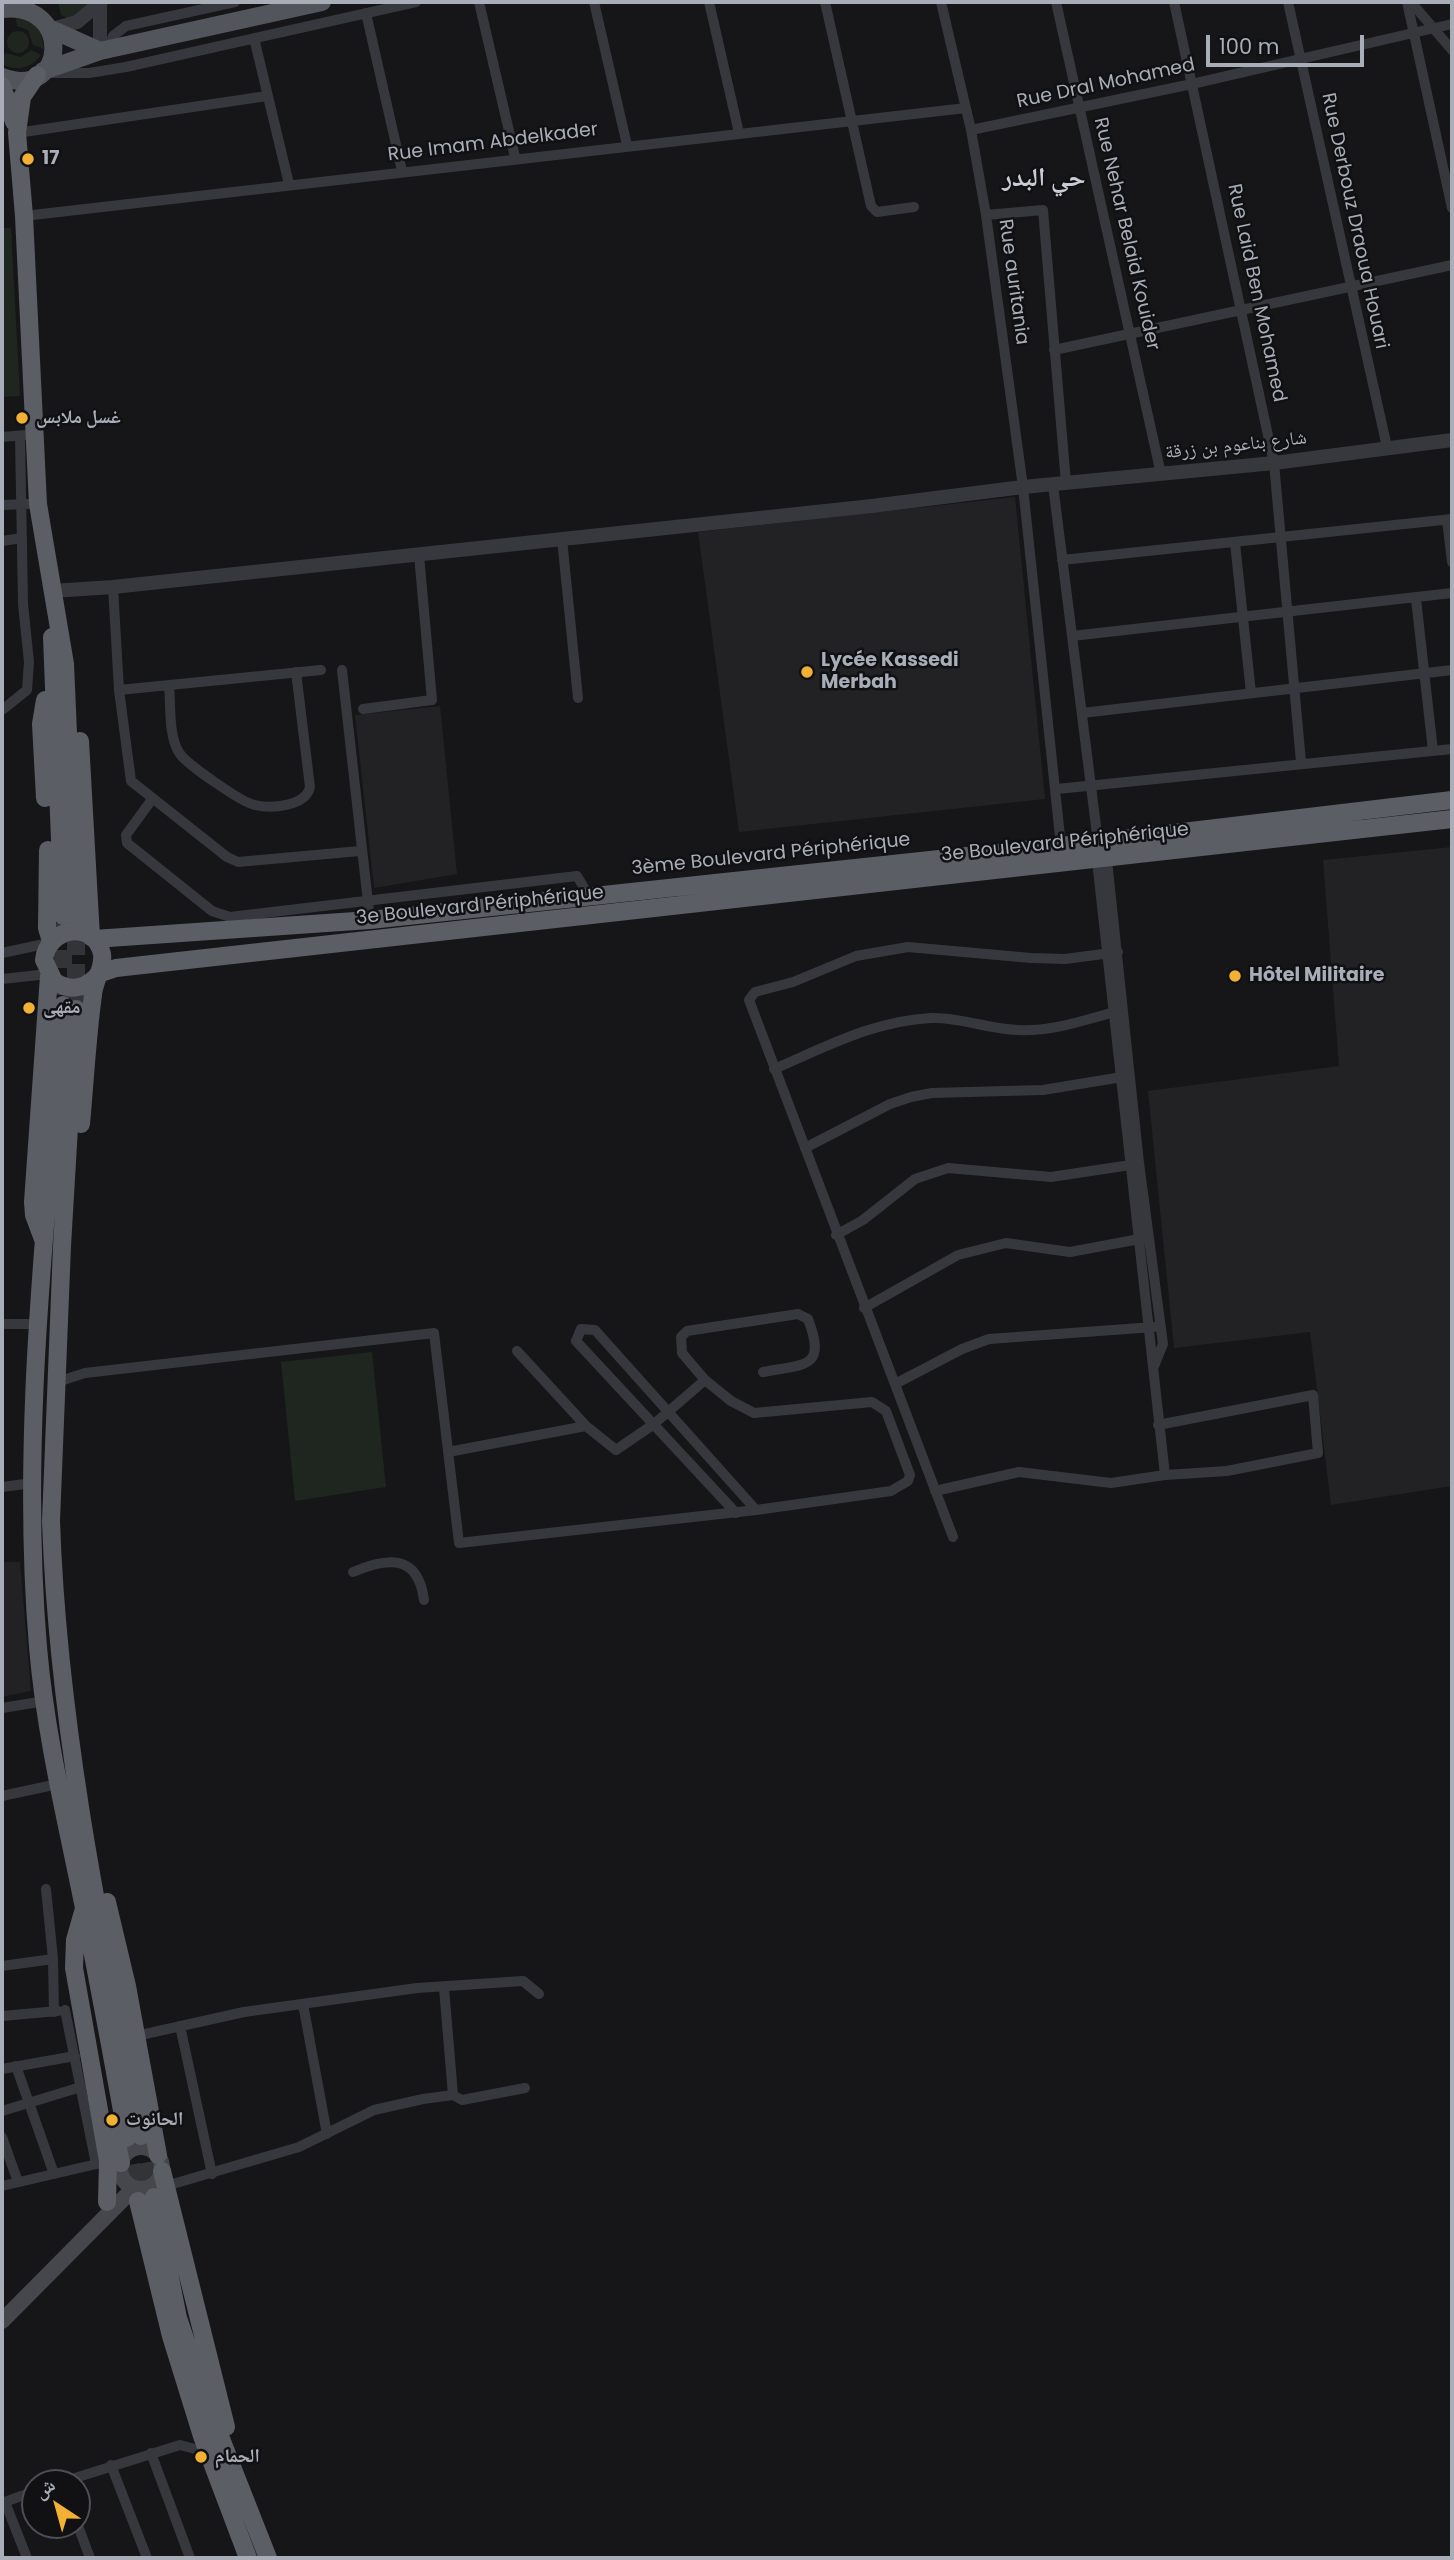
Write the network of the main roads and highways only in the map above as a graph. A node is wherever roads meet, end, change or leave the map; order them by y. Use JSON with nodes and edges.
{"nodes":[{"id":1,"x":322,"y":2,"type":"edge"},
{"id":2,"x":30,"y":5,"type":"edge"},
{"id":3,"x":2,"y":9,"type":"edge"},
{"id":4,"x":53,"y":29,"type":"junction"},
{"id":5,"x":104,"y":50,"type":"junction"},
{"id":6,"x":40,"y":73,"type":"junction"},
{"id":7,"x":2,"y":77,"type":"edge"},
{"id":8,"x":2,"y":86,"type":"edge"},
{"id":9,"x":17,"y":133,"type":"junction"},
{"id":10,"x":59,"y":669,"type":"junction"},
{"id":11,"x":1452,"y":800,"type":"edge"},
{"id":12,"x":1452,"y":819,"type":"edge"},
{"id":13,"x":1194,"y":831,"type":"junction"},
{"id":14,"x":1098,"y":842,"type":"junction"},
{"id":15,"x":1061,"y":846,"type":"junction"},
{"id":16,"x":1196,"y":849,"type":"junction"},
{"id":17,"x":1101,"y":860,"type":"junction"},
{"id":18,"x":1063,"y":864,"type":"junction"},
{"id":19,"x":92,"y":905,"type":"junction"},
{"id":20,"x":69,"y":916,"type":"tunnel mouth"},
{"id":21,"x":128,"y":937,"type":"junction"},
{"id":22,"x":93,"y":938,"type":"junction"},
{"id":23,"x":50,"y":942,"type":"junction"},
{"id":24,"x":116,"y":968,"type":"junction"},
{"id":25,"x":49,"y":975,"type":"junction"},
{"id":26,"x":97,"y":976,"type":"junction"},
{"id":27,"x":77,"y":1006,"type":"junction"},
{"id":28,"x":53,"y":1245,"type":"junction"},
{"id":29,"x":91,"y":1865,"type":"junction"},
{"id":30,"x":86,"y":1915,"type":"junction"},
{"id":31,"x":136,"y":2181,"type":"junction"},
{"id":32,"x":113,"y":2204,"type":"junction"},
{"id":33,"x":2,"y":2321,"type":"edge"},
{"id":34,"x":221,"y":2490,"type":"junction"},
{"id":35,"x":248,"y":2558,"type":"edge"},
{"id":36,"x":268,"y":2558,"type":"edge"}],
"edges":[{"from":1,"to":5,"type":"main road"},
{"from":2,"to":3,"type":"main road"},
{"from":2,"to":4,"type":"main road"},
{"from":4,"to":5,"type":"main road"},
{"from":4,"to":6,"type":"main road"},
{"from":5,"to":6,"type":"main road"},
{"from":6,"to":7,"type":"main road"},
{"from":6,"to":9,"type":"highway"},
{"from":8,"to":9,"type":"highway"},
{"from":9,"to":10,"type":"highway"},
{"from":10,"to":19,"type":"highway"},
{"from":10,"to":20,"type":"highway"},
{"from":10,"to":23,"type":"highway"},
{"from":11,"to":13,"type":"highway","name":"3ème Boulevard Périphérique"},
{"from":12,"to":16,"type":"highway","name":"3e Boulevard Périphérique"},
{"from":13,"to":14,"type":"highway","name":"3ème Boulevard Périphérique"},
{"from":13,"to":16,"type":"highway"},
{"from":14,"to":15,"type":"highway","name":"3ème Boulevard Périphérique"},
{"from":14,"to":17,"type":"highway"},
{"from":15,"to":18,"type":"highway"},
{"from":15,"to":21,"type":"highway","name":"3ème Boulevard Périphérique"},
{"from":16,"to":17,"type":"highway","name":"3e Boulevard Périphérique"},
{"from":17,"to":18,"type":"highway","name":"3e Boulevard Périphérique"},
{"from":18,"to":24,"type":"highway","name":"3e Boulevard Périphérique"},
{"from":19,"to":21,"type":"highway"},
{"from":19,"to":22,"type":"highway"},
{"from":21,"to":22,"type":"highway","name":"3ème Boulevard Périphérique"},
{"from":22,"to":23,"type":"highway"},
{"from":22,"to":26,"type":"highway"},
{"from":23,"to":25,"type":"highway"},
{"from":24,"to":26,"type":"highway","name":"3e Boulevard Périphérique"},
{"from":24,"to":27,"type":"highway"},
{"from":25,"to":26,"type":"highway"},
{"from":25,"to":28,"type":"highway"},
{"from":26,"to":27,"type":"highway"},
{"from":27,"to":28,"type":"highway"},
{"from":27,"to":28,"type":"highway"},
{"from":28,"to":29,"type":"highway"},
{"from":28,"to":30,"type":"highway"},
{"from":29,"to":30,"type":"highway"},
{"from":29,"to":31,"type":"highway"},
{"from":30,"to":31,"type":"highway"},
{"from":30,"to":31,"type":"highway"},
{"from":31,"to":32,"type":"highway"},
{"from":31,"to":32,"type":"main road"},
{"from":31,"to":32,"type":"main road"},
{"from":31,"to":34,"type":"highway"},
{"from":31,"to":34,"type":"highway"},
{"from":31,"to":36,"type":"highway"},
{"from":32,"to":33,"type":"main road"},
{"from":34,"to":35,"type":"highway"}]}
